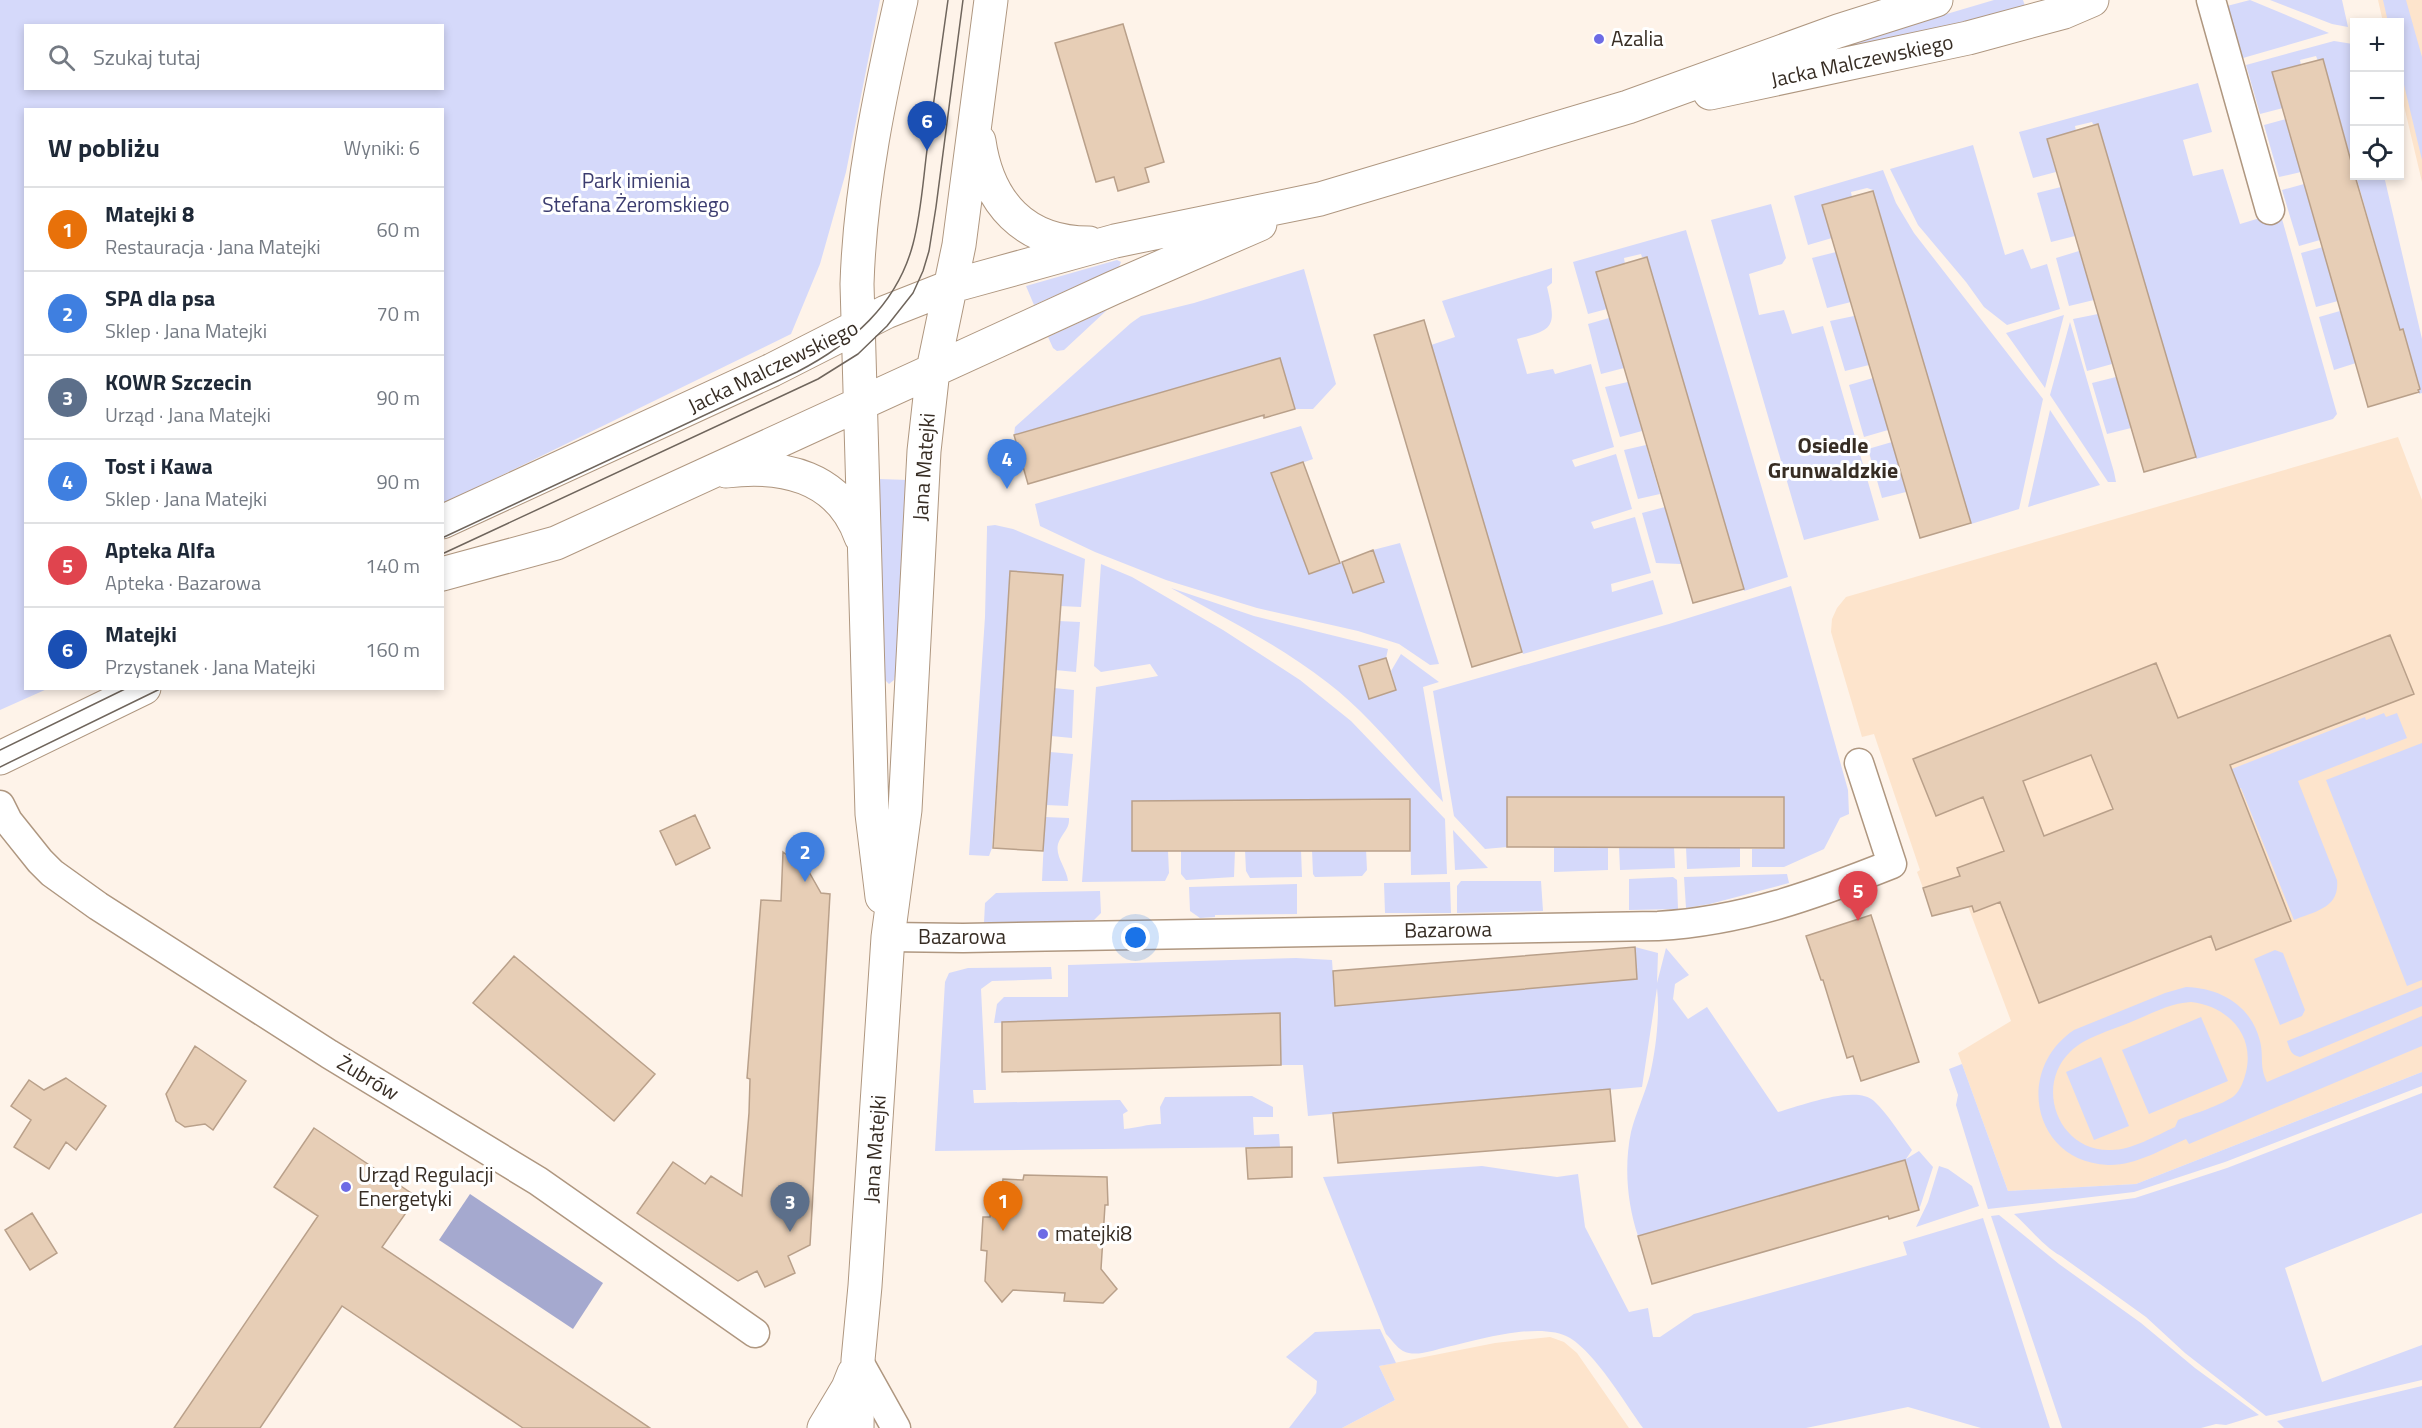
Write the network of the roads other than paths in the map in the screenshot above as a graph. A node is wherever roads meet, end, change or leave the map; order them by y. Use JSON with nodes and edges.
{"nodes":[{"id":1,"x":901,"y":0,"type":"edge"},
{"id":2,"x":991,"y":0,"type":"edge"},
{"id":3,"x":1936,"y":0,"type":"edge"},
{"id":4,"x":2092,"y":0,"type":"edge"},
{"id":5,"x":2211,"y":0,"type":"edge"},
{"id":6,"x":1629,"y":107,"type":"junction"},
{"id":7,"x":977,"y":113,"type":"junction"},
{"id":8,"x":1320,"y":199,"type":"junction"},
{"id":9,"x":2270,"y":210,"type":"dead end"},
{"id":10,"x":1115,"y":241,"type":"junction"},
{"id":11,"x":952,"y":286,"type":"junction"},
{"id":12,"x":857,"y":325,"type":"junction"},
{"id":13,"x":933,"y":370,"type":"junction"},
{"id":14,"x":860,"y":404,"type":"junction"},
{"id":15,"x":702,"y":477,"type":"junction"},
{"id":16,"x":444,"y":521,"type":"edge"},
{"id":17,"x":864,"y":550,"type":"junction"},
{"id":18,"x":444,"y":573,"type":"edge"},
{"id":19,"x":140,"y":690,"type":"edge"},
{"id":20,"x":0,"y":758,"type":"edge"},
{"id":21,"x":1859,"y":763,"type":"dead end"},
{"id":22,"x":0,"y":805,"type":"edge"},
{"id":23,"x":888,"y":937,"type":"junction"},
{"id":24,"x":755,"y":1333,"type":"dead end"},
{"id":25,"x":858,"y":1360,"type":"junction"},
{"id":26,"x":825,"y":1428,"type":"edge"},
{"id":27,"x":857,"y":1428,"type":"edge"},
{"id":28,"x":896,"y":1428,"type":"edge"}],
"edges":[{"from":1,"to":12,"type":"street","name":"Jana Matejki"},
{"from":2,"to":7,"type":"street","name":"Jana Matejki"},
{"from":3,"to":6,"type":"street","name":"Jacka Malczewskiego"},
{"from":4,"to":6,"type":"street","name":"Jacka Malczewskiego"},
{"from":5,"to":9,"type":"street"},
{"from":6,"to":8,"type":"street","name":"Jacka Malczewskiego"},
{"from":7,"to":10,"type":"street","name":"Jacka Malczewskiego"},
{"from":7,"to":11,"type":"street","name":"Jana Matejki"},
{"from":8,"to":10,"type":"street","name":"Jacka Malczewskiego"},
{"from":8,"to":13,"type":"street","name":"Jacka Malczewskiego"},
{"from":10,"to":11,"type":"street","name":"Jacka Malczewskiego"},
{"from":11,"to":12,"type":"street","name":"Jacka Malczewskiego"},
{"from":11,"to":13,"type":"street","name":"Jana Matejki"},
{"from":12,"to":14,"type":"street","name":"Jana Matejki"},
{"from":12,"to":16,"type":"street","name":"Jacka Malczewskiego"},
{"from":13,"to":14,"type":"street","name":"Jacka Malczewskiego"},
{"from":13,"to":23,"type":"street","name":"Jana Matejki"},
{"from":14,"to":15,"type":"street","name":"Jacka Malczewskiego"},
{"from":14,"to":17,"type":"street","name":"Jana Matejki"},
{"from":15,"to":17,"type":"street","name":"Jacka Malczewskiego"},
{"from":15,"to":18,"type":"street","name":"Jacka Malczewskiego"},
{"from":17,"to":23,"type":"street","name":"Jana Matejki"},
{"from":19,"to":20,"type":"street"},
{"from":21,"to":23,"type":"street","name":"Bazarowa"},
{"from":22,"to":24,"type":"street","name":"Żubrów"},
{"from":23,"to":25,"type":"street","name":"Jana Matejki"},
{"from":25,"to":26,"type":"street"},
{"from":25,"to":27,"type":"street"},
{"from":25,"to":28,"type":"street"}]}
